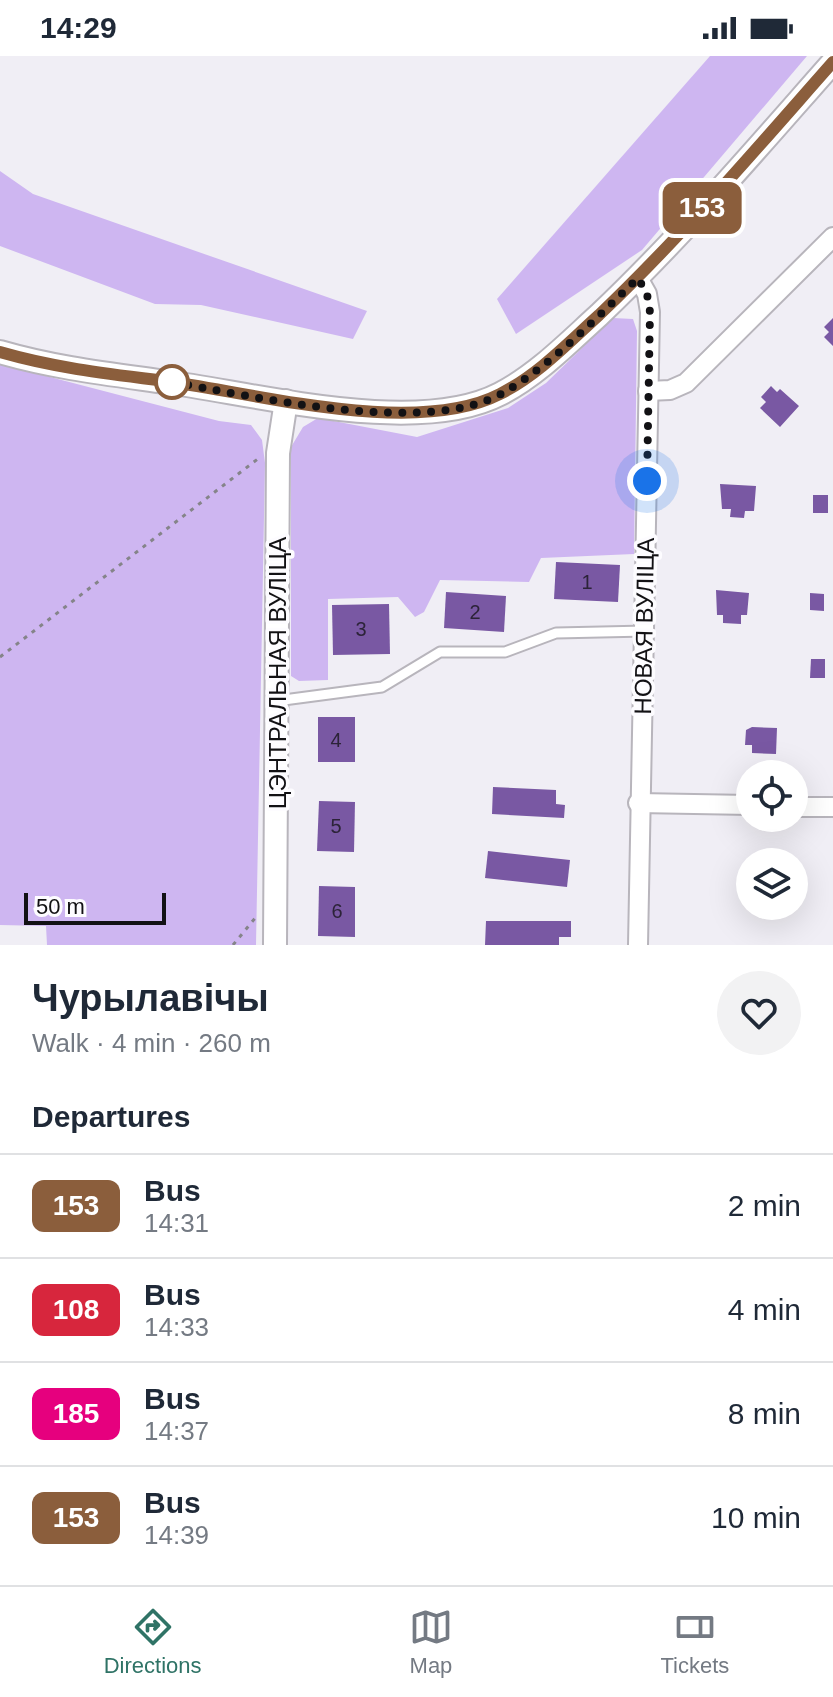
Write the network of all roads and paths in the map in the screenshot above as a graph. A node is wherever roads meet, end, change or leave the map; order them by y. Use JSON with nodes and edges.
{"nodes":[{"id":1,"x":833,"y":62,"type":"edge"},
{"id":2,"x":833,"y":237,"type":"edge"},
{"id":3,"x":638,"y":278,"type":"junction"},
{"id":4,"x":0,"y":352,"type":"edge"},
{"id":5,"x":648,"y":391,"type":"junction"},
{"id":6,"x":286,"y":401,"type":"junction"},
{"id":7,"x":278,"y":453,"type":"junction"},
{"id":8,"x":646,"y":631,"type":"junction"},
{"id":9,"x":0,"y":657,"type":"edge"},
{"id":10,"x":276,"y":701,"type":"junction"},
{"id":11,"x":638,"y":803,"type":"junction"},
{"id":12,"x":736,"y":805,"type":"edge"},
{"id":13,"x":808,"y":807,"type":"edge"},
{"id":14,"x":833,"y":807,"type":"edge"},
{"id":15,"x":275,"y":912,"type":"junction"},
{"id":16,"x":233,"y":945,"type":"edge"},
{"id":17,"x":275,"y":945,"type":"edge"},
{"id":18,"x":638,"y":945,"type":"edge"}],
"edges":[{"from":1,"to":3,"type":"street"},
{"from":2,"to":5,"type":"street"},
{"from":3,"to":5,"type":"street","name":"НОВАЯ ВУЛІЦА"},
{"from":3,"to":6,"type":"street"},
{"from":4,"to":6,"type":"street"},
{"from":5,"to":8,"type":"street","name":"НОВАЯ ВУЛІЦА"},
{"from":6,"to":7,"type":"street","name":"ЦЭНТРАЛЬНАЯ ВУЛІЦА"},
{"from":7,"to":9,"type":"path"},
{"from":7,"to":10,"type":"street","name":"ЦЭНТРАЛЬНАЯ ВУЛІЦА"},
{"from":8,"to":10,"type":"lane"},
{"from":8,"to":11,"type":"street","name":"НОВАЯ ВУЛІЦА"},
{"from":10,"to":15,"type":"street","name":"ЦЭНТРАЛЬНАЯ ВУЛІЦА"},
{"from":11,"to":12,"type":"street"},
{"from":11,"to":18,"type":"street","name":"НОВАЯ ВУЛІЦА"},
{"from":13,"to":14,"type":"street"},
{"from":15,"to":16,"type":"path"},
{"from":15,"to":17,"type":"street","name":"ЦЭНТРАЛЬНАЯ ВУЛІЦА"}]}
